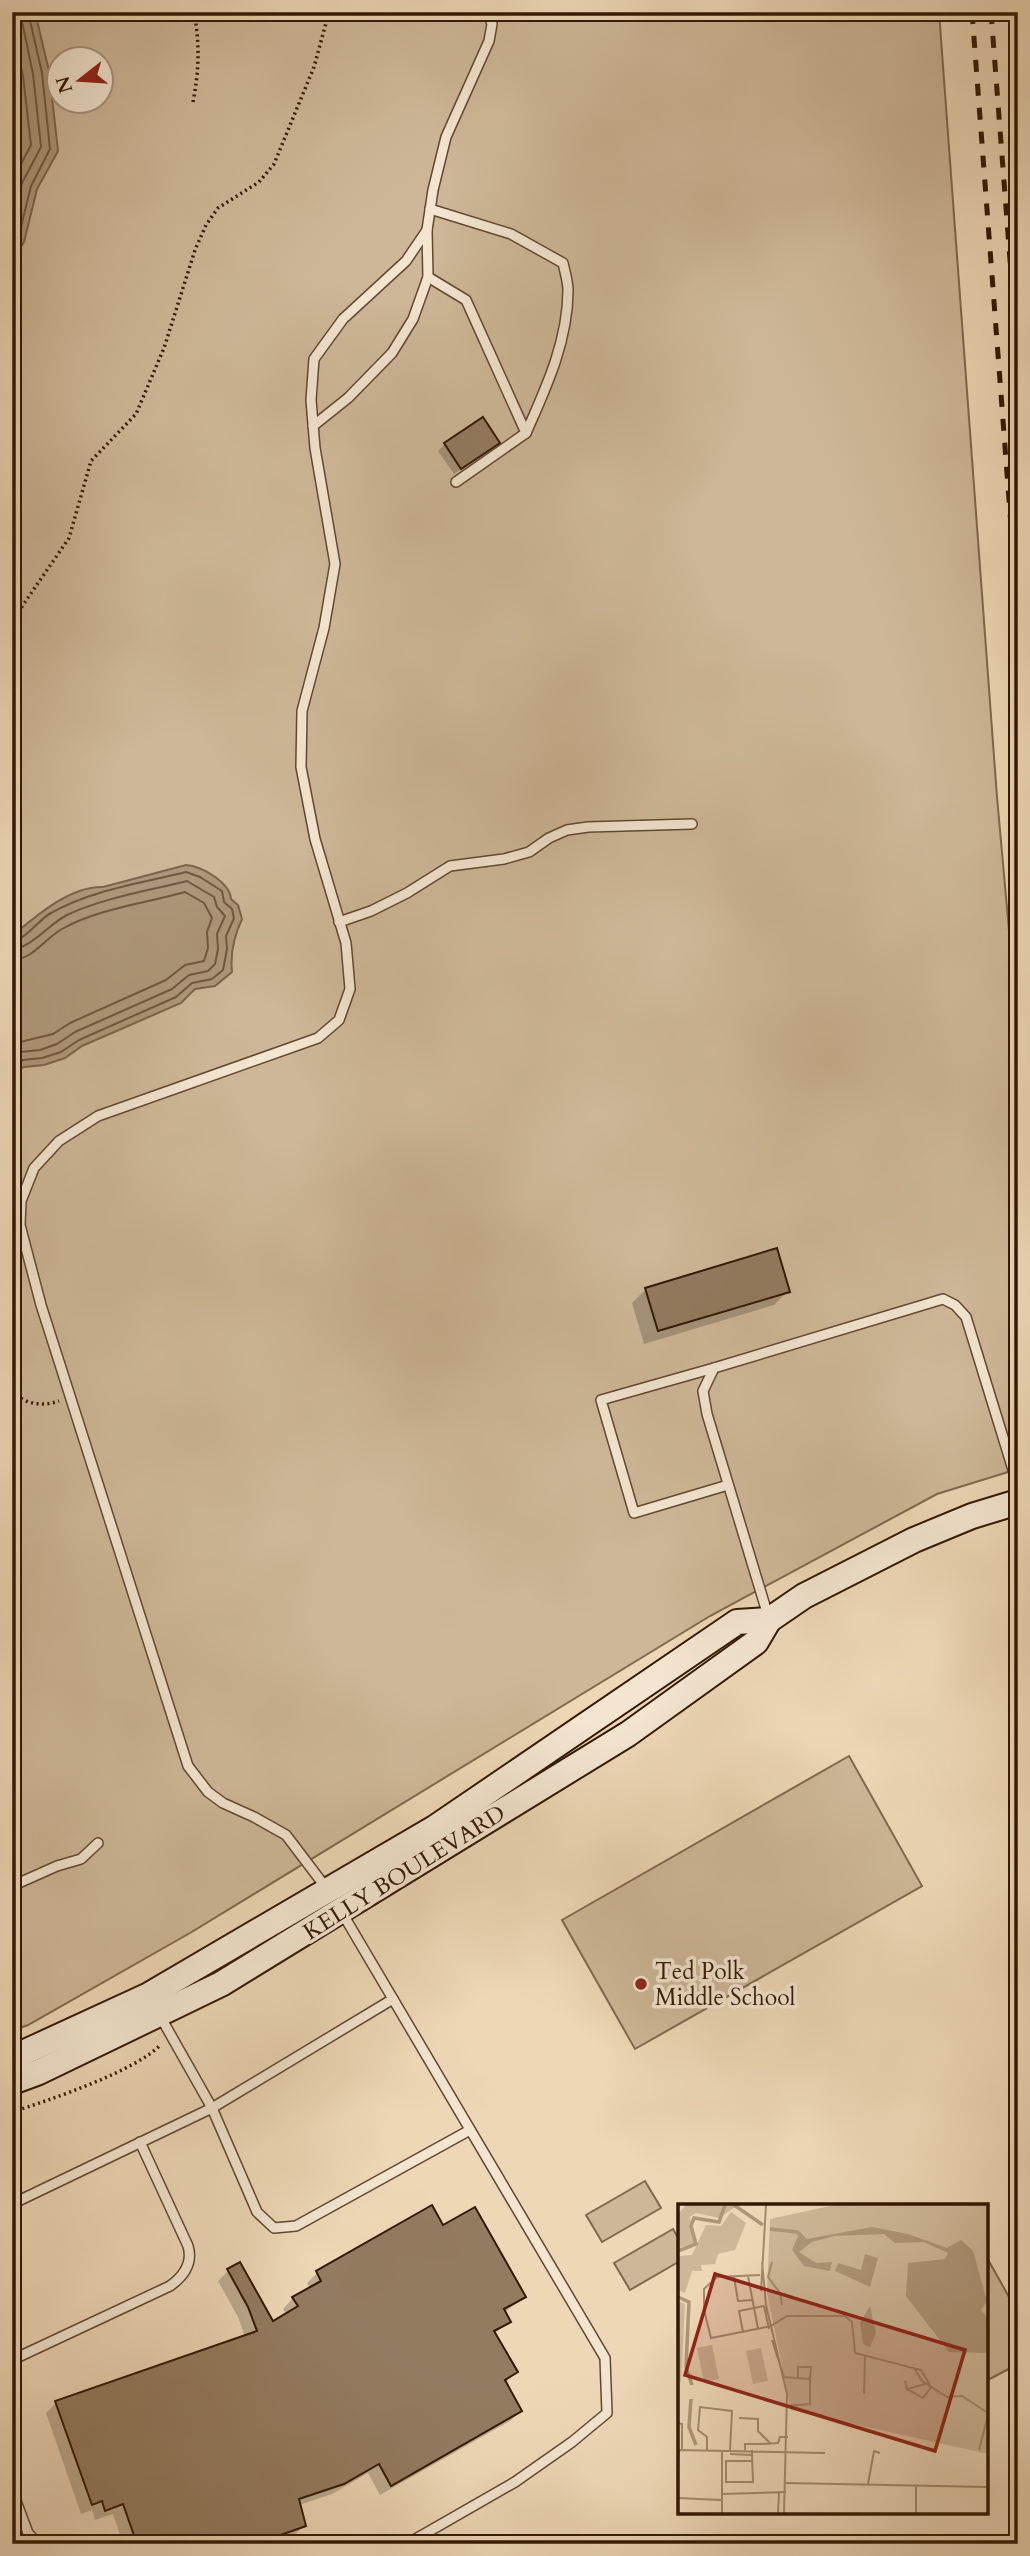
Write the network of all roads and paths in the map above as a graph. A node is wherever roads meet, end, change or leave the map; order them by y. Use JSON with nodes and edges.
{"nodes":[{"id":1,"x":194,"y":12,"type":"edge"},
{"id":2,"x":329,"y":12,"type":"edge"},
{"id":3,"x":488,"y":12,"type":"edge"},
{"id":4,"x":192,"y":102,"type":"dead end"},
{"id":5,"x":430,"y":209,"type":"junction"},
{"id":6,"x":427,"y":230,"type":"junction"},
{"id":7,"x":428,"y":277,"type":"junction"},
{"id":8,"x":313,"y":426,"type":"junction"},
{"id":9,"x":526,"y":433,"type":"junction"},
{"id":10,"x":456,"y":482,"type":"dead end"},
{"id":11,"x":12,"y":621,"type":"edge"},
{"id":12,"x":692,"y":824,"type":"dead end"},
{"id":13,"x":339,"y":922,"type":"junction"},
{"id":14,"x":714,"y":1368,"type":"junction"},
{"id":15,"x":12,"y":1392,"type":"edge"},
{"id":16,"x":71,"y":1398,"type":"junction"},
{"id":17,"x":728,"y":1485,"type":"junction"},
{"id":18,"x":1018,"y":1486,"type":"edge"},
{"id":19,"x":1018,"y":1502,"type":"edge"},
{"id":20,"x":769,"y":1620,"type":"junction"},
{"id":21,"x":98,"y":1843,"type":"dead end"},
{"id":22,"x":12,"y":1886,"type":"edge"},
{"id":23,"x":335,"y":1900,"type":"junction"},
{"id":24,"x":393,"y":1999,"type":"junction"},
{"id":25,"x":159,"y":2015,"type":"junction"},
{"id":26,"x":12,"y":2058,"type":"edge"},
{"id":27,"x":12,"y":2082,"type":"edge"},
{"id":28,"x":212,"y":2108,"type":"junction"},
{"id":29,"x":470,"y":2130,"type":"junction"},
{"id":30,"x":140,"y":2142,"type":"junction"},
{"id":31,"x":12,"y":2204,"type":"edge"},
{"id":32,"x":12,"y":2360,"type":"edge"},
{"id":33,"x":12,"y":2490,"type":"edge"},
{"id":34,"x":38,"y":2544,"type":"edge"},
{"id":35,"x":407,"y":2544,"type":"edge"}],
"edges":[{"from":1,"to":4,"type":"path"},
{"from":2,"to":11,"type":"path"},
{"from":3,"to":5,"type":"lane"},
{"from":5,"to":6,"type":"lane"},
{"from":5,"to":9,"type":"lane"},
{"from":6,"to":7,"type":"lane"},
{"from":6,"to":8,"type":"lane"},
{"from":7,"to":8,"type":"lane"},
{"from":7,"to":9,"type":"lane"},
{"from":8,"to":13,"type":"lane"},
{"from":9,"to":10,"type":"lane"},
{"from":12,"to":13,"type":"lane"},
{"from":13,"to":16,"type":"lane"},
{"from":14,"to":17,"type":"lane"},
{"from":14,"to":17,"type":"lane"},
{"from":14,"to":18,"type":"lane"},
{"from":15,"to":16,"type":"path"},
{"from":16,"to":23,"type":"lane"},
{"from":17,"to":20,"type":"lane"},
{"from":19,"to":20,"type":"street","name":"KELLY BOULEVARD"},
{"from":20,"to":23,"type":"street","name":"KELLY BOULEVARD"},
{"from":21,"to":22,"type":"lane"},
{"from":23,"to":24,"type":"lane"},
{"from":23,"to":25,"type":"street","name":"KELLY BOULEVARD"},
{"from":23,"to":26,"type":"street","name":"KELLY BOULEVARD"},
{"from":24,"to":28,"type":"lane"},
{"from":24,"to":29,"type":"lane"},
{"from":25,"to":27,"type":"street","name":"KELLY BOULEVARD"},
{"from":25,"to":28,"type":"lane"},
{"from":28,"to":29,"type":"lane"},
{"from":28,"to":30,"type":"lane"},
{"from":29,"to":35,"type":"lane"},
{"from":30,"to":31,"type":"lane"},
{"from":30,"to":32,"type":"lane"},
{"from":33,"to":34,"type":"lane"}]}
